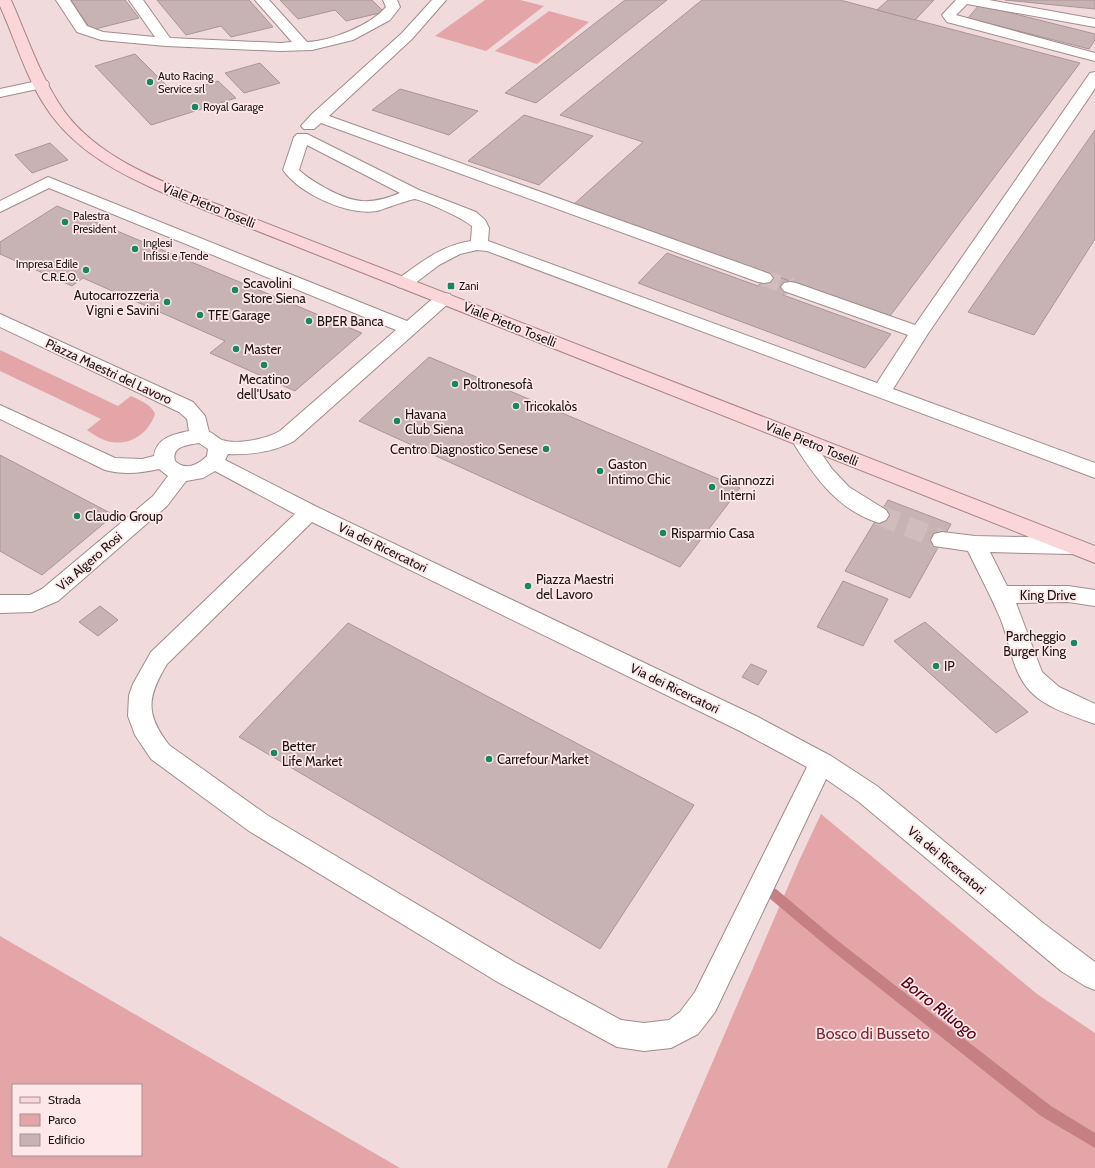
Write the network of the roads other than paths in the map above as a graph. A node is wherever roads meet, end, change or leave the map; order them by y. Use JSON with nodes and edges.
{"nodes":[{"id":1,"x":4,"y":0,"type":"edge"},
{"id":2,"x":63,"y":0,"type":"edge"},
{"id":3,"x":136,"y":0,"type":"edge"},
{"id":4,"x":262,"y":0,"type":"edge"},
{"id":5,"x":390,"y":0,"type":"edge"},
{"id":6,"x":439,"y":0,"type":"edge"},
{"id":7,"x":964,"y":0,"type":"edge"},
{"id":8,"x":967,"y":0,"type":"edge"},
{"id":9,"x":1095,"y":23,"type":"edge"},
{"id":10,"x":166,"y":42,"type":"junction"},
{"id":11,"x":304,"y":47,"type":"junction"},
{"id":12,"x":1095,"y":57,"type":"edge"},
{"id":13,"x":1095,"y":76,"type":"edge"},
{"id":14,"x":42,"y":84,"type":"junction"},
{"id":15,"x":0,"y":93,"type":"edge"},
{"id":16,"x":317,"y":117,"type":"junction"},
{"id":17,"x":302,"y":137,"type":"junction"},
{"id":18,"x":413,"y":193,"type":"junction"},
{"id":19,"x":0,"y":207,"type":"edge"},
{"id":20,"x":479,"y":244,"type":"junction"},
{"id":21,"x":764,"y":278,"type":"tunnel mouth"},
{"id":22,"x":404,"y":283,"type":"junction"},
{"id":23,"x":790,"y":287,"type":"tunnel mouth"},
{"id":24,"x":444,"y":298,"type":"junction"},
{"id":25,"x":0,"y":320,"type":"edge"},
{"id":26,"x":410,"y":329,"type":"junction"},
{"id":27,"x":919,"y":333,"type":"junction"},
{"id":28,"x":882,"y":392,"type":"junction"},
{"id":29,"x":0,"y":411,"type":"edge"},
{"id":30,"x":199,"y":436,"type":"junction"},
{"id":31,"x":800,"y":439,"type":"junction"},
{"id":32,"x":215,"y":454,"type":"junction"},
{"id":33,"x":163,"y":461,"type":"junction"},
{"id":34,"x":1095,"y":471,"type":"edge"},
{"id":35,"x":181,"y":473,"type":"junction"},
{"id":36,"x":310,"y":512,"type":"junction"},
{"id":37,"x":879,"y":515,"type":"tunnel mouth"},
{"id":38,"x":942,"y":540,"type":"tunnel mouth"},
{"id":39,"x":975,"y":544,"type":"junction"},
{"id":40,"x":1071,"y":546,"type":"junction"},
{"id":41,"x":1095,"y":555,"type":"edge"},
{"id":42,"x":1000,"y":595,"type":"junction"},
{"id":43,"x":1095,"y":598,"type":"edge"},
{"id":44,"x":0,"y":604,"type":"edge"},
{"id":45,"x":1095,"y":714,"type":"edge"},
{"id":46,"x":822,"y":763,"type":"junction"},
{"id":47,"x":1095,"y":977,"type":"edge"}],
"edges":[{"from":1,"to":14,"type":"main road","name":"Viale Pietro Toselli"},
{"from":2,"to":10,"type":"lane"},
{"from":3,"to":10,"type":"lane"},
{"from":4,"to":11,"type":"lane"},
{"from":5,"to":11,"type":"lane"},
{"from":6,"to":16,"type":"lane"},
{"from":7,"to":12,"type":"lane"},
{"from":8,"to":9,"type":"lane"},
{"from":10,"to":11,"type":"lane"},
{"from":13,"to":27,"type":"lane"},
{"from":14,"to":15,"type":"lane"},
{"from":14,"to":22,"type":"main road","name":"Viale Pietro Toselli"},
{"from":16,"to":17,"type":"lane"},
{"from":16,"to":21,"type":"lane"},
{"from":17,"to":18,"type":"lane"},
{"from":17,"to":18,"type":"lane"},
{"from":18,"to":20,"type":"lane"},
{"from":19,"to":26,"type":"lane"},
{"from":20,"to":22,"type":"lane"},
{"from":20,"to":28,"type":"lane"},
{"from":22,"to":24,"type":"main road","name":"Viale Pietro Toselli"},
{"from":23,"to":27,"type":"lane"},
{"from":24,"to":26,"type":"lane"},
{"from":24,"to":31,"type":"main road","name":"Viale Pietro Toselli"},
{"from":25,"to":30,"type":"lane","name":"Piazza Maestri del Lavoro"},
{"from":26,"to":32,"type":"lane"},
{"from":27,"to":28,"type":"lane"},
{"from":28,"to":34,"type":"lane"},
{"from":29,"to":33,"type":"lane"},
{"from":30,"to":32,"type":"lane"},
{"from":30,"to":33,"type":"lane"},
{"from":31,"to":37,"type":"lane"},
{"from":31,"to":40,"type":"main road","name":"Viale Pietro Toselli"},
{"from":32,"to":35,"type":"lane"},
{"from":32,"to":36,"type":"lane","name":"Via dei Ricercatori"},
{"from":33,"to":35,"type":"lane"},
{"from":35,"to":44,"type":"lane","name":"Via Algero Rosi"},
{"from":36,"to":46,"type":"lane","name":"Via dei Ricercatori"},
{"from":36,"to":46,"type":"lane"},
{"from":38,"to":39,"type":"lane"},
{"from":39,"to":40,"type":"lane"},
{"from":39,"to":42,"type":"lane"},
{"from":40,"to":41,"type":"main road","name":"Viale Pietro Toselli"},
{"from":42,"to":43,"type":"lane","name":"King Drive"},
{"from":42,"to":45,"type":"lane"},
{"from":46,"to":47,"type":"lane","name":"Via dei Ricercatori"}]}
